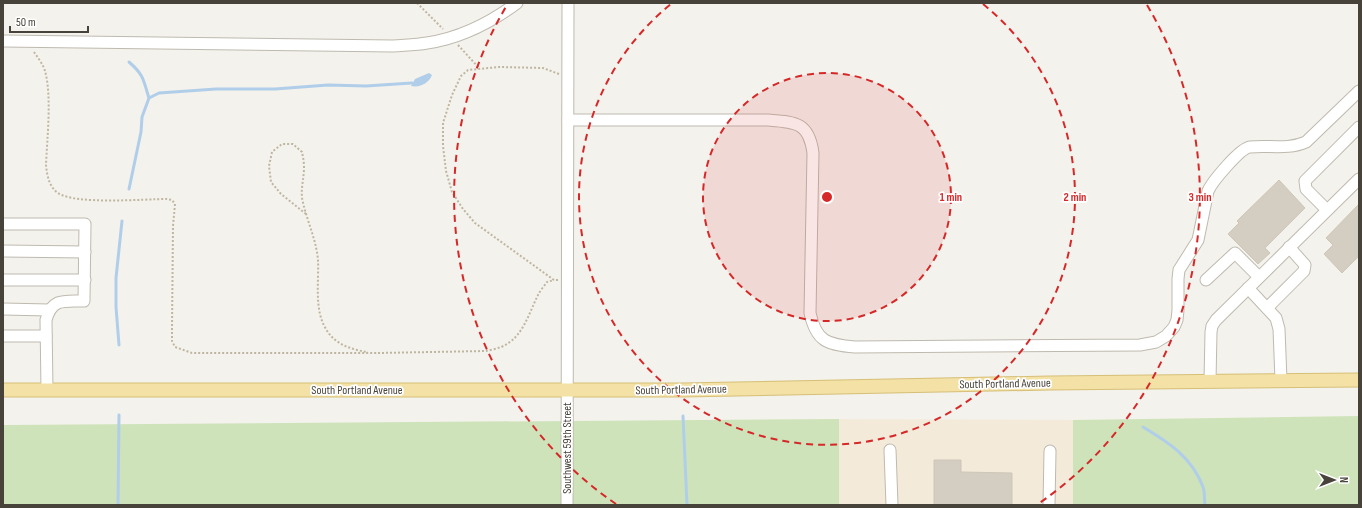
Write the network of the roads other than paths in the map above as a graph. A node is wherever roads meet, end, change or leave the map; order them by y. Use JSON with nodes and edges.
{"nodes":[{"id":1,"x":517,"y":3,"type":"edge"},
{"id":2,"x":568,"y":3,"type":"edge"},
{"id":3,"x":3,"y":41,"type":"edge"},
{"id":4,"x":1359,"y":91,"type":"edge"},
{"id":5,"x":568,"y":120,"type":"junction"},
{"id":6,"x":1359,"y":127,"type":"edge"},
{"id":7,"x":1359,"y":179,"type":"edge"},
{"id":8,"x":1327,"y":210,"type":"junction"},
{"id":9,"x":3,"y":224,"type":"edge"},
{"id":10,"x":1289,"y":247,"type":"junction"},
{"id":11,"x":3,"y":251,"type":"edge"},
{"id":12,"x":85,"y":252,"type":"junction"},
{"id":13,"x":1259,"y":277,"type":"junction"},
{"id":14,"x":3,"y":280,"type":"edge"},
{"id":15,"x":85,"y":280,"type":"junction"},
{"id":16,"x":1206,"y":280,"type":"dead end"},
{"id":17,"x":1248,"y":288,"type":"junction"},
{"id":18,"x":1267,"y":308,"type":"junction"},
{"id":19,"x":3,"y":309,"type":"edge"},
{"id":20,"x":49,"y":310,"type":"junction"},
{"id":21,"x":3,"y":336,"type":"edge"},
{"id":22,"x":46,"y":336,"type":"junction"},
{"id":23,"x":1281,"y":380,"type":"junction"},
{"id":24,"x":1359,"y":380,"type":"edge"},
{"id":25,"x":1210,"y":381,"type":"junction"},
{"id":26,"x":3,"y":390,"type":"edge"},
{"id":27,"x":47,"y":390,"type":"junction"},
{"id":28,"x":568,"y":390,"type":"junction"},
{"id":29,"x":890,"y":450,"type":"dead end"},
{"id":30,"x":1050,"y":451,"type":"dead end"},
{"id":31,"x":567,"y":505,"type":"edge"},
{"id":32,"x":892,"y":505,"type":"edge"},
{"id":33,"x":1049,"y":505,"type":"edge"}],
"edges":[{"from":1,"to":3,"type":"street"},
{"from":2,"to":5,"type":"street","name":"Southwest 59th Street"},
{"from":4,"to":5,"type":"street"},
{"from":5,"to":28,"type":"street","name":"Southwest 59th Street"},
{"from":6,"to":8,"type":"street"},
{"from":7,"to":8,"type":"street"},
{"from":8,"to":10,"type":"street"},
{"from":9,"to":12,"type":"street"},
{"from":10,"to":13,"type":"street"},
{"from":10,"to":18,"type":"street"},
{"from":11,"to":12,"type":"street"},
{"from":12,"to":15,"type":"street"},
{"from":13,"to":16,"type":"street"},
{"from":13,"to":17,"type":"street"},
{"from":14,"to":15,"type":"street"},
{"from":15,"to":20,"type":"street"},
{"from":17,"to":18,"type":"street"},
{"from":17,"to":25,"type":"street"},
{"from":18,"to":23,"type":"street"},
{"from":19,"to":20,"type":"street"},
{"from":20,"to":22,"type":"street"},
{"from":21,"to":22,"type":"street"},
{"from":22,"to":27,"type":"street"},
{"from":23,"to":24,"type":"main road","name":"South Portland Avenue"},
{"from":23,"to":25,"type":"main road","name":"South Portland Avenue"},
{"from":25,"to":28,"type":"main road","name":"South Portland Avenue"},
{"from":26,"to":27,"type":"main road","name":"South Portland Avenue"},
{"from":27,"to":28,"type":"main road","name":"South Portland Avenue"},
{"from":28,"to":31,"type":"street","name":"Southwest 59th Street"},
{"from":29,"to":32,"type":"street"},
{"from":30,"to":33,"type":"street"}]}
